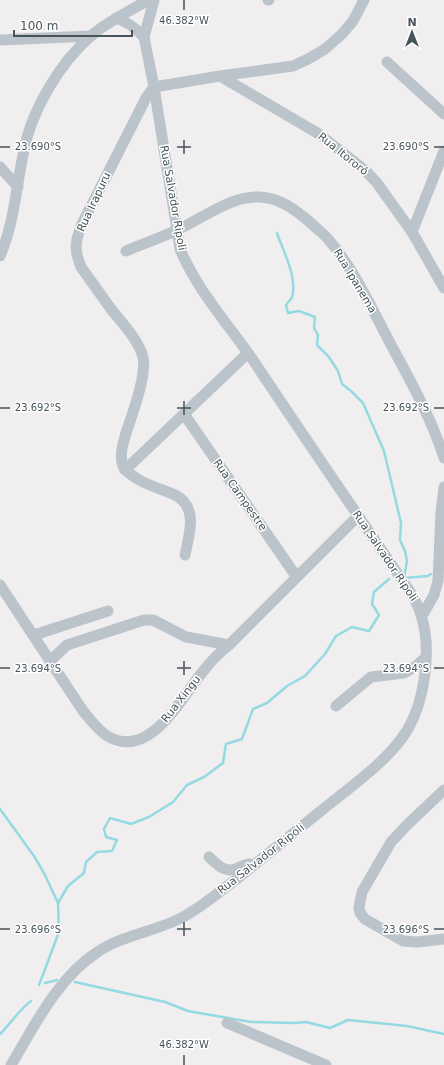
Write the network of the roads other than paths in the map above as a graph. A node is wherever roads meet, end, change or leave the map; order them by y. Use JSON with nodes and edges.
{"nodes":[{"id":1,"x":149,"y":0,"type":"edge"},
{"id":2,"x":154,"y":0,"type":"edge"},
{"id":3,"x":364,"y":0,"type":"edge"},
{"id":4,"x":116,"y":18,"type":"junction"},
{"id":5,"x":91,"y":36,"type":"junction"},
{"id":6,"x":144,"y":37,"type":"junction"},
{"id":7,"x":0,"y":40,"type":"edge"},
{"id":8,"x":387,"y":62,"type":"dead end"},
{"id":9,"x":220,"y":76,"type":"junction"},
{"id":10,"x":154,"y":87,"type":"junction"},
{"id":11,"x":444,"y":114,"type":"edge"},
{"id":12,"x":444,"y":150,"type":"edge"},
{"id":13,"x":0,"y":167,"type":"edge"},
{"id":14,"x":18,"y":186,"type":"junction"},
{"id":15,"x":177,"y":230,"type":"junction"},
{"id":16,"x":412,"y":232,"type":"junction"},
{"id":17,"x":126,"y":251,"type":"dead end"},
{"id":18,"x":0,"y":256,"type":"edge"},
{"id":19,"x":444,"y":288,"type":"edge"},
{"id":20,"x":248,"y":353,"type":"junction"},
{"id":21,"x":184,"y":414,"type":"junction"},
{"id":22,"x":444,"y":458,"type":"edge"},
{"id":23,"x":125,"y":470,"type":"junction"},
{"id":24,"x":444,"y":487,"type":"edge"},
{"id":25,"x":358,"y":516,"type":"junction"},
{"id":26,"x":185,"y":555,"type":"dead end"},
{"id":27,"x":296,"y":576,"type":"junction"},
{"id":28,"x":0,"y":585,"type":"edge"},
{"id":29,"x":108,"y":611,"type":"dead end"},
{"id":30,"x":422,"y":616,"type":"junction"},
{"id":31,"x":34,"y":635,"type":"junction"},
{"id":32,"x":229,"y":645,"type":"junction"},
{"id":33,"x":426,"y":658,"type":"junction"},
{"id":34,"x":50,"y":661,"type":"junction"},
{"id":35,"x":336,"y":706,"type":"dead end"},
{"id":36,"x":444,"y":790,"type":"edge"},
{"id":37,"x":209,"y":857,"type":"dead end"},
{"id":38,"x":256,"y":863,"type":"junction"},
{"id":39,"x":444,"y":939,"type":"edge"},
{"id":40,"x":227,"y":1023,"type":"dead end"},
{"id":41,"x":11,"y":1065,"type":"edge"},
{"id":42,"x":326,"y":1065,"type":"edge"}],
"edges":[{"from":1,"to":4,"type":"street"},
{"from":2,"to":6,"type":"street","name":"Rua Salvador Ripoli"},
{"from":3,"to":9,"type":"street"},
{"from":4,"to":5,"type":"street"},
{"from":4,"to":6,"type":"street"},
{"from":5,"to":7,"type":"street"},
{"from":5,"to":14,"type":"street"},
{"from":6,"to":10,"type":"street","name":"Rua Salvador Ripoli"},
{"from":8,"to":11,"type":"street"},
{"from":9,"to":10,"type":"street"},
{"from":9,"to":16,"type":"street","name":"Rua Itororó"},
{"from":10,"to":15,"type":"street","name":"Rua Salvador Ripoli"},
{"from":10,"to":23,"type":"street","name":"Rua Irapuru"},
{"from":12,"to":16,"type":"street"},
{"from":13,"to":14,"type":"street"},
{"from":14,"to":18,"type":"street"},
{"from":15,"to":17,"type":"street","name":"Rua Ipanema"},
{"from":15,"to":20,"type":"street","name":"Rua Salvador Ripoli"},
{"from":15,"to":22,"type":"street","name":"Rua Ipanema"},
{"from":16,"to":19,"type":"street","name":"Rua Itororó"},
{"from":20,"to":21,"type":"street"},
{"from":20,"to":25,"type":"street","name":"Rua Salvador Ripoli"},
{"from":21,"to":23,"type":"street"},
{"from":21,"to":27,"type":"street","name":"Rua Campestre"},
{"from":23,"to":26,"type":"street"},
{"from":24,"to":30,"type":"street"},
{"from":25,"to":27,"type":"street","name":"Rua Xingu"},
{"from":25,"to":30,"type":"street","name":"Rua Salvador Ripoli"},
{"from":27,"to":32,"type":"street","name":"Rua Xingu"},
{"from":28,"to":31,"type":"street","name":"Rua Xingu"},
{"from":29,"to":31,"type":"street"},
{"from":30,"to":33,"type":"street","name":"Rua Salvador Ripoli"},
{"from":31,"to":34,"type":"street","name":"Rua Xingu"},
{"from":32,"to":34,"type":"street"},
{"from":32,"to":34,"type":"street","name":"Rua Xingu"},
{"from":33,"to":35,"type":"street"},
{"from":33,"to":38,"type":"street","name":"Rua Salvador Ripoli"},
{"from":36,"to":39,"type":"street"},
{"from":37,"to":38,"type":"street"},
{"from":38,"to":41,"type":"street","name":"Rua Salvador Ripoli"},
{"from":40,"to":42,"type":"street"}]}
